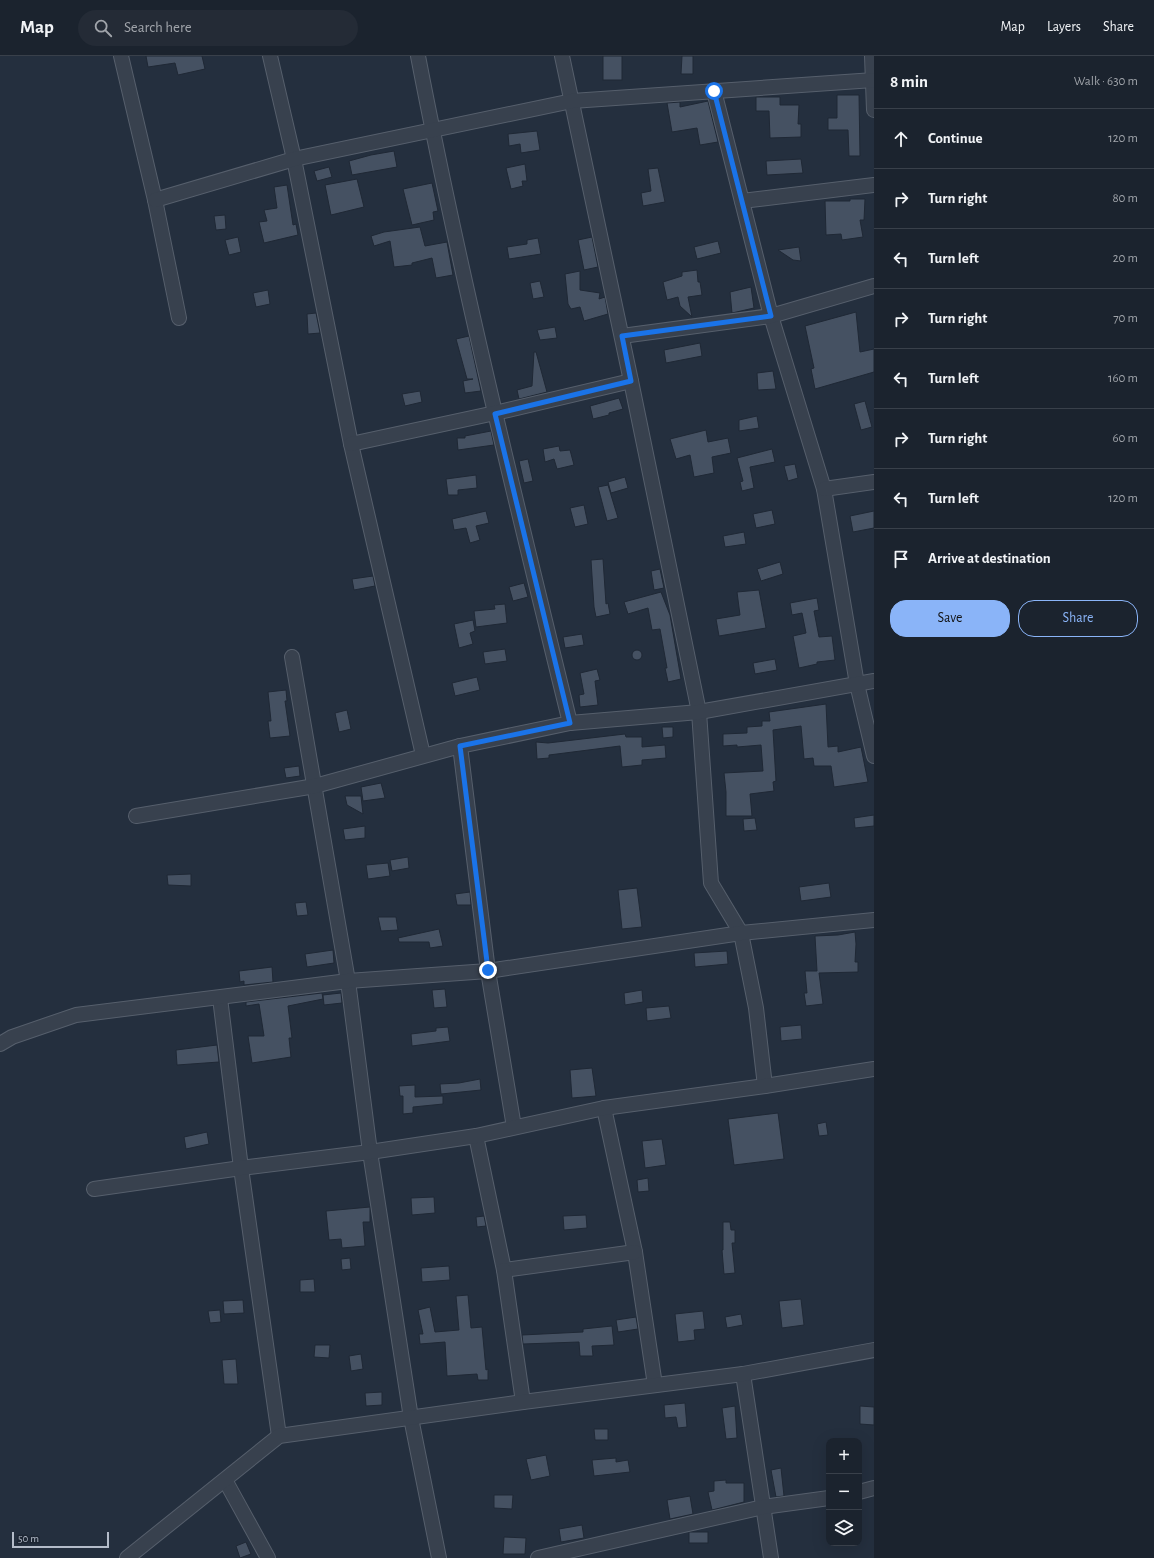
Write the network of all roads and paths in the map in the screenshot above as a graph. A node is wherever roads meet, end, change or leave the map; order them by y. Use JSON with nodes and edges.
{"nodes":[{"id":1,"x":121,"y":56,"type":"edge"},
{"id":2,"x":270,"y":56,"type":"edge"},
{"id":3,"x":418,"y":56,"type":"edge"},
{"id":4,"x":562,"y":56,"type":"edge"},
{"id":5,"x":872,"y":56,"type":"edge"},
{"id":6,"x":873,"y":80,"type":"edge"},
{"id":7,"x":714,"y":91,"type":"junction"},
{"id":8,"x":572,"y":100,"type":"junction"},
{"id":9,"x":874,"y":110,"type":"edge"},
{"id":10,"x":432,"y":130,"type":"junction"},
{"id":11,"x":294,"y":159,"type":"junction"},
{"id":12,"x":874,"y":185,"type":"edge"},
{"id":13,"x":155,"y":200,"type":"junction"},
{"id":14,"x":742,"y":201,"type":"junction"},
{"id":15,"x":874,"y":286,"type":"edge"},
{"id":16,"x":771,"y":316,"type":"junction"},
{"id":17,"x":179,"y":318,"type":"dead end"},
{"id":18,"x":622,"y":336,"type":"junction"},
{"id":19,"x":631,"y":381,"type":"junction"},
{"id":20,"x":495,"y":414,"type":"junction"},
{"id":21,"x":351,"y":444,"type":"junction"},
{"id":22,"x":874,"y":482,"type":"edge"},
{"id":23,"x":824,"y":489,"type":"junction"},
{"id":24,"x":292,"y":657,"type":"dead end"},
{"id":25,"x":874,"y":681,"type":"edge"},
{"id":26,"x":857,"y":684,"type":"junction"},
{"id":27,"x":698,"y":712,"type":"junction"},
{"id":28,"x":570,"y":723,"type":"junction"},
{"id":29,"x":460,"y":746,"type":"junction"},
{"id":30,"x":423,"y":755,"type":"junction"},
{"id":31,"x":874,"y":756,"type":"edge"},
{"id":32,"x":315,"y":786,"type":"junction"},
{"id":33,"x":136,"y":816,"type":"dead end"},
{"id":34,"x":874,"y":920,"type":"edge"},
{"id":35,"x":741,"y":933,"type":"junction"},
{"id":36,"x":488,"y":970,"type":"junction"},
{"id":37,"x":348,"y":981,"type":"junction"},
{"id":38,"x":220,"y":998,"type":"junction"},
{"id":39,"x":0,"y":1044,"type":"edge"},
{"id":40,"x":874,"y":1069,"type":"edge"},
{"id":41,"x":765,"y":1086,"type":"junction"},
{"id":42,"x":604,"y":1108,"type":"junction"},
{"id":43,"x":514,"y":1127,"type":"junction"},
{"id":44,"x":476,"y":1136,"type":"junction"},
{"id":45,"x":370,"y":1152,"type":"junction"},
{"id":46,"x":242,"y":1168,"type":"junction"},
{"id":47,"x":94,"y":1189,"type":"dead end"},
{"id":48,"x":635,"y":1252,"type":"junction"},
{"id":49,"x":504,"y":1270,"type":"junction"},
{"id":50,"x":874,"y":1350,"type":"edge"},
{"id":51,"x":743,"y":1374,"type":"junction"},
{"id":52,"x":655,"y":1385,"type":"junction"},
{"id":53,"x":523,"y":1402,"type":"junction"},
{"id":54,"x":411,"y":1418,"type":"junction"},
{"id":55,"x":279,"y":1436,"type":"junction"},
{"id":56,"x":225,"y":1480,"type":"junction"},
{"id":57,"x":874,"y":1488,"type":"edge"},
{"id":58,"x":862,"y":1491,"type":"edge"},
{"id":59,"x":826,"y":1498,"type":"edge"},
{"id":60,"x":763,"y":1507,"type":"junction"},
{"id":61,"x":127,"y":1558,"type":"edge"},
{"id":62,"x":268,"y":1558,"type":"edge"},
{"id":63,"x":439,"y":1558,"type":"edge"},
{"id":64,"x":538,"y":1558,"type":"edge"},
{"id":65,"x":771,"y":1558,"type":"edge"}],
"edges":[{"from":1,"to":13,"type":"street"},
{"from":2,"to":11,"type":"street"},
{"from":3,"to":10,"type":"street"},
{"from":4,"to":8,"type":"street"},
{"from":5,"to":6,"type":"street"},
{"from":6,"to":7,"type":"street"},
{"from":6,"to":9,"type":"street"},
{"from":7,"to":8,"type":"street"},
{"from":7,"to":14,"type":"street"},
{"from":8,"to":10,"type":"street"},
{"from":8,"to":18,"type":"street"},
{"from":10,"to":11,"type":"street"},
{"from":10,"to":20,"type":"street"},
{"from":11,"to":13,"type":"street"},
{"from":11,"to":21,"type":"street"},
{"from":12,"to":14,"type":"street"},
{"from":13,"to":17,"type":"street"},
{"from":14,"to":16,"type":"street"},
{"from":15,"to":16,"type":"street"},
{"from":16,"to":18,"type":"street"},
{"from":16,"to":23,"type":"street"},
{"from":18,"to":19,"type":"street"},
{"from":19,"to":20,"type":"street"},
{"from":19,"to":27,"type":"street"},
{"from":20,"to":21,"type":"street"},
{"from":20,"to":28,"type":"street"},
{"from":21,"to":30,"type":"street"},
{"from":22,"to":23,"type":"street"},
{"from":23,"to":26,"type":"street"},
{"from":24,"to":32,"type":"street"},
{"from":25,"to":26,"type":"street"},
{"from":26,"to":27,"type":"street"},
{"from":26,"to":31,"type":"street"},
{"from":27,"to":28,"type":"street"},
{"from":27,"to":35,"type":"street"},
{"from":28,"to":29,"type":"street"},
{"from":29,"to":30,"type":"street"},
{"from":29,"to":36,"type":"street"},
{"from":30,"to":32,"type":"street"},
{"from":32,"to":33,"type":"street"},
{"from":32,"to":37,"type":"street"},
{"from":34,"to":35,"type":"street"},
{"from":35,"to":36,"type":"street"},
{"from":35,"to":41,"type":"street"},
{"from":36,"to":37,"type":"street"},
{"from":36,"to":43,"type":"street"},
{"from":37,"to":38,"type":"street"},
{"from":37,"to":45,"type":"street"},
{"from":38,"to":39,"type":"street"},
{"from":38,"to":46,"type":"street"},
{"from":40,"to":41,"type":"street"},
{"from":41,"to":42,"type":"street"},
{"from":42,"to":43,"type":"street"},
{"from":42,"to":48,"type":"street"},
{"from":43,"to":44,"type":"street"},
{"from":44,"to":45,"type":"street"},
{"from":44,"to":49,"type":"street"},
{"from":45,"to":46,"type":"street"},
{"from":45,"to":54,"type":"street"},
{"from":46,"to":47,"type":"street"},
{"from":46,"to":55,"type":"street"},
{"from":48,"to":49,"type":"street"},
{"from":48,"to":52,"type":"street"},
{"from":49,"to":53,"type":"street"},
{"from":50,"to":51,"type":"street"},
{"from":51,"to":52,"type":"street"},
{"from":51,"to":60,"type":"street"},
{"from":52,"to":53,"type":"street"},
{"from":53,"to":54,"type":"street"},
{"from":54,"to":55,"type":"street"},
{"from":54,"to":63,"type":"street"},
{"from":55,"to":56,"type":"street"},
{"from":56,"to":61,"type":"street"},
{"from":56,"to":62,"type":"street"},
{"from":57,"to":58,"type":"street"},
{"from":59,"to":60,"type":"street"},
{"from":60,"to":64,"type":"street"},
{"from":60,"to":65,"type":"street"}]}
